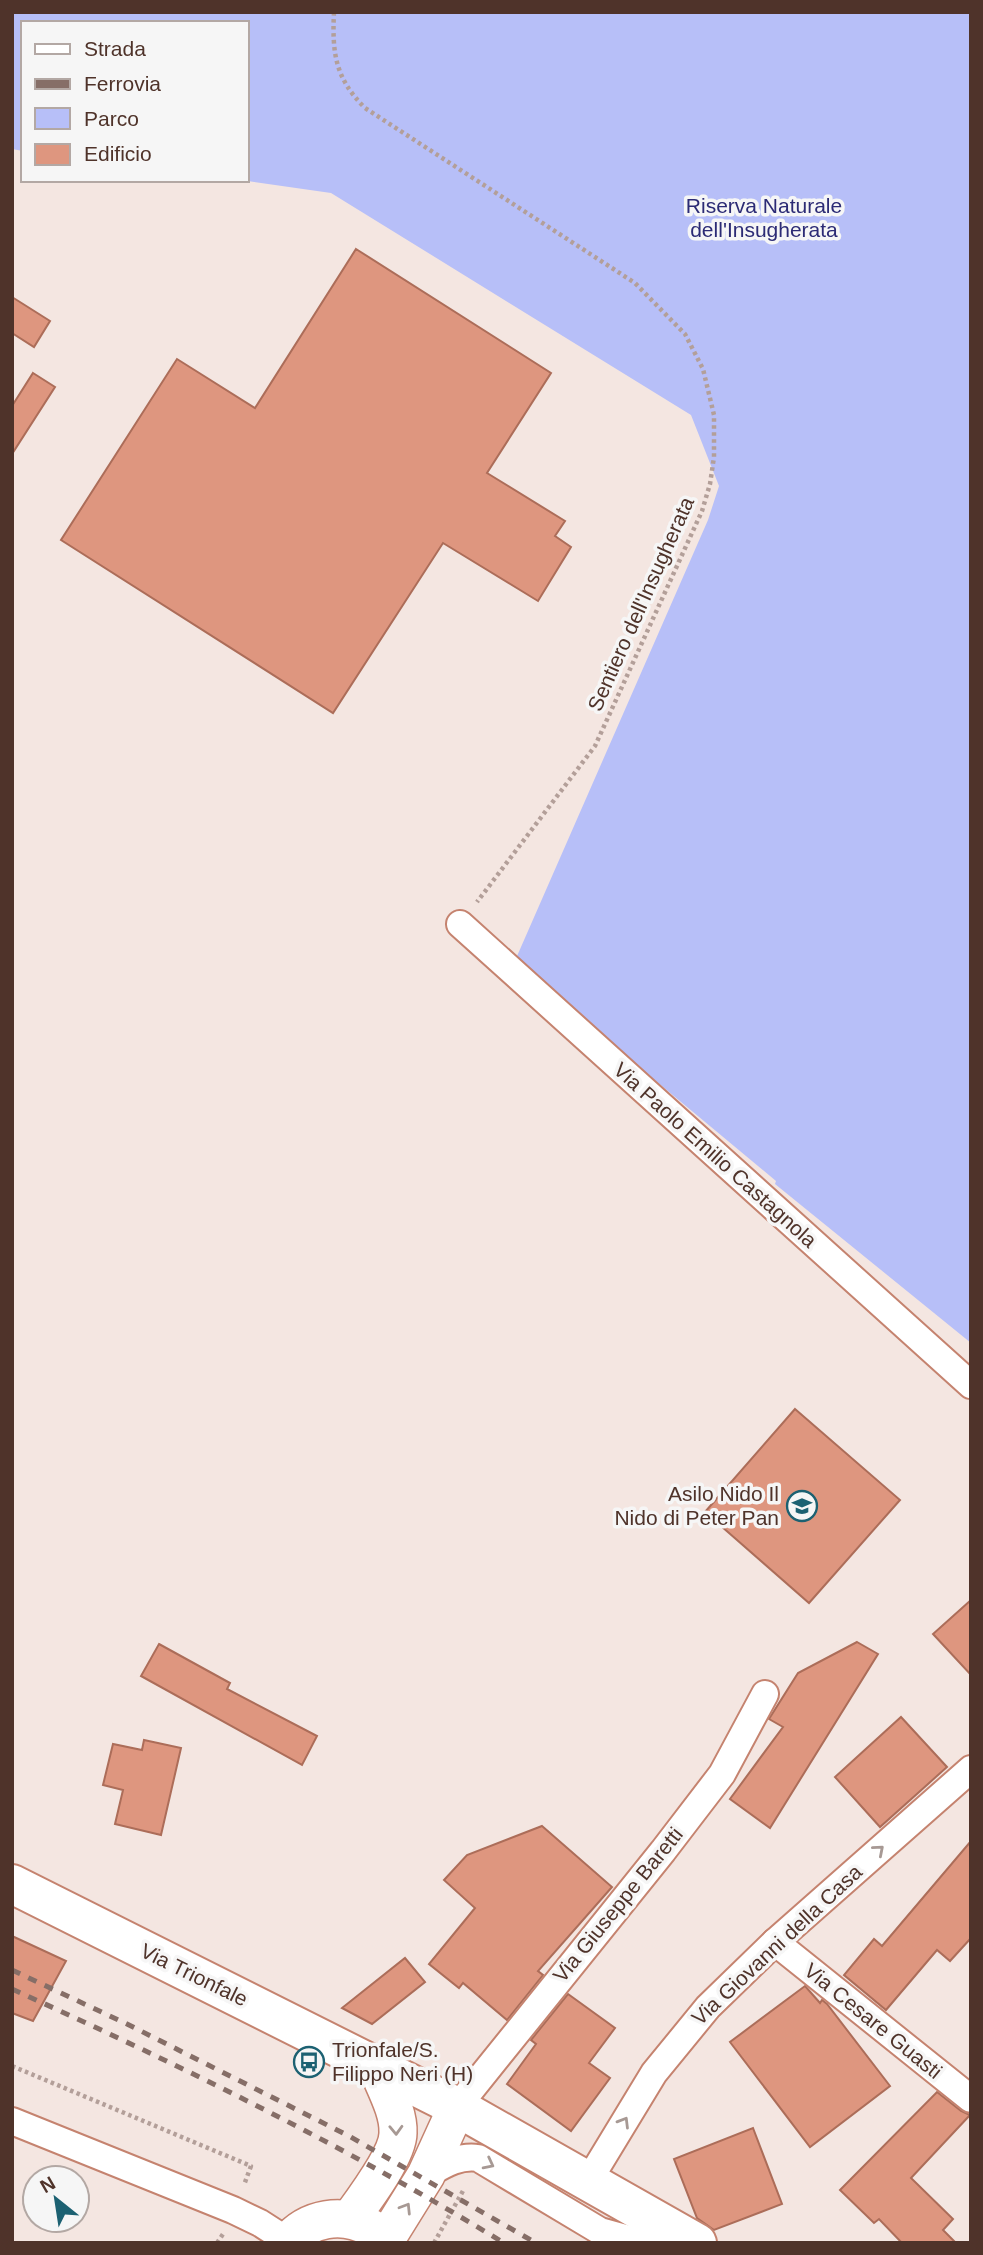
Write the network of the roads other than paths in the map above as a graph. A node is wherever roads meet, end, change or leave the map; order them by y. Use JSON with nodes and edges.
{"nodes":[{"id":1,"x":460,"y":924,"type":"road end"},
{"id":2,"x":971,"y":1385,"type":"edge"},
{"id":3,"x":765,"y":1694,"type":"dead end"},
{"id":4,"x":971,"y":1769,"type":"edge"},
{"id":5,"x":12,"y":1884,"type":"edge"},
{"id":6,"x":775,"y":1942,"type":"junction"},
{"id":7,"x":376,"y":2065,"type":"junction"},
{"id":8,"x":971,"y":2099,"type":"edge"},
{"id":9,"x":457,"y":2107,"type":"junction"},
{"id":10,"x":12,"y":2120,"type":"edge"},
{"id":11,"x":426,"y":2175,"type":"junction"},
{"id":12,"x":589,"y":2180,"type":"junction"},
{"id":13,"x":350,"y":2219,"type":"junction"},
{"id":14,"x":288,"y":2242,"type":"edge"},
{"id":15,"x":385,"y":2242,"type":"edge"},
{"id":16,"x":697,"y":2243,"type":"edge"}],
"edges":[{"from":1,"to":2,"type":"street","name":"Via Paolo Emilio Castagnola"},
{"from":3,"to":9,"type":"street","name":"Via Giuseppe Baretti"},
{"from":6,"to":4,"type":"street","name":"Via Giovanni della Casa","one_way":true},
{"from":5,"to":7,"type":"main road","name":"Via Trionfale"},
{"from":6,"to":8,"type":"street","name":"Via Cesare Guasti"},
{"from":12,"to":6,"type":"street","name":"Via Giovanni della Casa","one_way":true},
{"from":7,"to":9,"type":"main road","name":"Via Trionfale"},
{"from":7,"to":13,"type":"street","one_way":true},
{"from":9,"to":11,"type":"street"},
{"from":9,"to":12,"type":"main road","name":"Via Trionfale"},
{"from":10,"to":14,"type":"street"},
{"from":15,"to":11,"type":"street","one_way":true},
{"from":11,"to":16,"type":"street","name":"Via Trionfale","one_way":true},
{"from":12,"to":16,"type":"main road","name":"Via Trionfale"},
{"from":13,"to":14,"type":"street"},
{"from":13,"to":15,"type":"street"}]}
